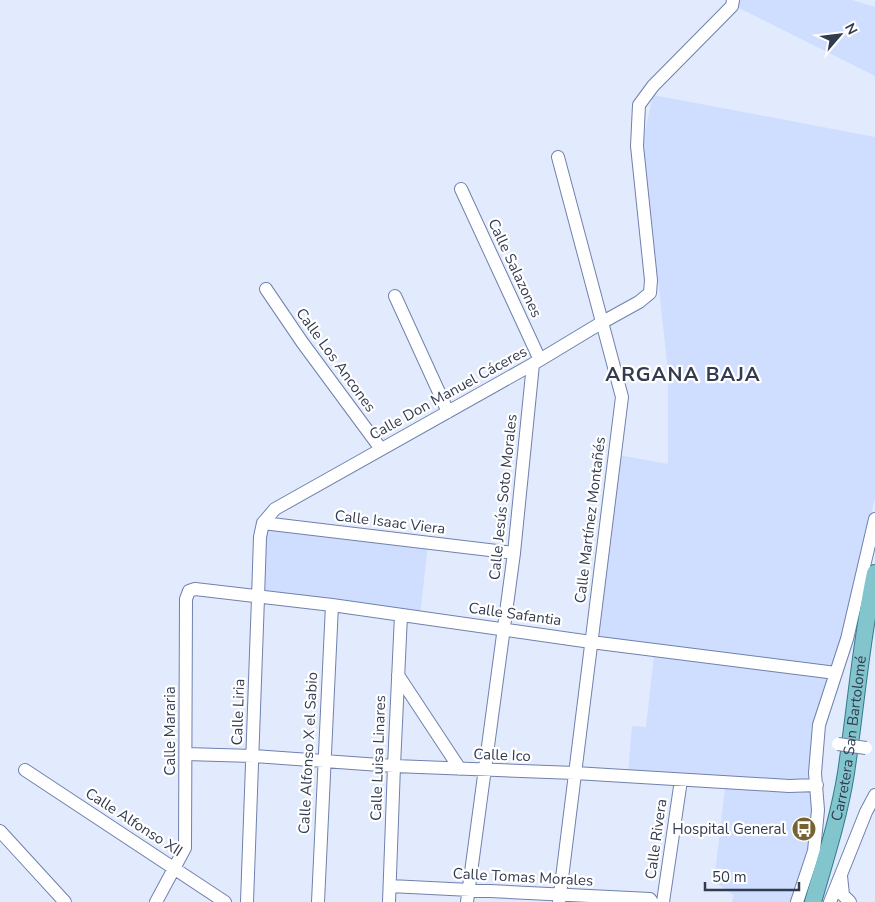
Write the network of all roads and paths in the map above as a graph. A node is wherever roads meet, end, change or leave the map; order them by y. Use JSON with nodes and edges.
{"nodes":[{"id":1,"x":733,"y":0,"type":"edge"},
{"id":2,"x":558,"y":157,"type":"dead end"},
{"id":3,"x":461,"y":190,"type":"dead end"},
{"id":4,"x":266,"y":289,"type":"dead end"},
{"id":5,"x":395,"y":296,"type":"dead end"},
{"id":6,"x":601,"y":323,"type":"junction"},
{"id":7,"x":537,"y":362,"type":"junction"},
{"id":8,"x":448,"y":412,"type":"junction"},
{"id":9,"x":381,"y":449,"type":"junction"},
{"id":10,"x":875,"y":519,"type":"edge"},
{"id":11,"x":263,"y":523,"type":"junction"},
{"id":12,"x":514,"y":553,"type":"junction"},
{"id":13,"x":875,"y":573,"type":"edge"},
{"id":14,"x":189,"y":591,"type":"joint"},
{"id":15,"x":258,"y":598,"type":"junction"},
{"id":16,"x":332,"y":605,"type":"junction"},
{"id":17,"x":875,"y":607,"type":"edge"},
{"id":18,"x":401,"y":615,"type":"junction"},
{"id":19,"x":504,"y":629,"type":"junction"},
{"id":20,"x":591,"y":642,"type":"junction"},
{"id":21,"x":836,"y":673,"type":"junction"},
{"id":22,"x":398,"y":675,"type":"junction"},
{"id":23,"x":818,"y":744,"type":"junction"},
{"id":24,"x":870,"y":748,"type":"edge"},
{"id":25,"x":186,"y":754,"type":"junction"},
{"id":26,"x":253,"y":756,"type":"junction"},
{"id":27,"x":324,"y":761,"type":"junction"},
{"id":28,"x":394,"y":766,"type":"junction"},
{"id":29,"x":460,"y":769,"type":"junction"},
{"id":30,"x":25,"y":770,"type":"dead end"},
{"id":31,"x":485,"y":771,"type":"junction"},
{"id":32,"x":575,"y":773,"type":"junction"},
{"id":33,"x":681,"y":780,"type":"junction"},
{"id":34,"x":816,"y":785,"type":"junction"},
{"id":35,"x":875,"y":795,"type":"edge"},
{"id":36,"x":0,"y":831,"type":"edge"},
{"id":37,"x":175,"y":868,"type":"junction"},
{"id":38,"x":841,"y":871,"type":"junction"},
{"id":39,"x":390,"y":886,"type":"junction"},
{"id":40,"x":468,"y":896,"type":"edge"},
{"id":41,"x":559,"y":898,"type":"edge"},
{"id":42,"x":65,"y":902,"type":"edge"},
{"id":43,"x":156,"y":902,"type":"edge"},
{"id":44,"x":225,"y":902,"type":"edge"},
{"id":45,"x":247,"y":902,"type":"edge"},
{"id":46,"x":318,"y":902,"type":"edge"},
{"id":47,"x":390,"y":902,"type":"edge"},
{"id":48,"x":652,"y":902,"type":"edge"},
{"id":49,"x":664,"y":902,"type":"edge"},
{"id":50,"x":797,"y":902,"type":"edge"},
{"id":51,"x":813,"y":902,"type":"edge"},
{"id":52,"x":820,"y":902,"type":"edge"},
{"id":53,"x":830,"y":902,"type":"edge"},
{"id":54,"x":850,"y":902,"type":"edge"}],
"edges":[{"from":1,"to":6,"type":"street","name":"Calle Don Manuel Cáceres"},
{"from":2,"to":6,"type":"street","name":"Calle Martínez Montañés"},
{"from":3,"to":7,"type":"street","name":"Calle Salazones"},
{"from":4,"to":9,"type":"street","name":"Calle Los Ancones"},
{"from":5,"to":8,"type":"street"},
{"from":6,"to":7,"type":"street","name":"Calle Don Manuel Cáceres"},
{"from":6,"to":20,"type":"street","name":"Calle Martínez Montañés"},
{"from":7,"to":8,"type":"street","name":"Calle Don Manuel Cáceres"},
{"from":7,"to":12,"type":"street","name":"Calle Jesús Soto Morales"},
{"from":8,"to":9,"type":"street","name":"Calle Don Manuel Cáceres"},
{"from":9,"to":11,"type":"street","name":"Calle Don Manuel Cáceres"},
{"from":10,"to":21,"type":"street","name":"Carretera San Bartolomé"},
{"from":11,"to":12,"type":"street","name":"Calle Isaac Viera"},
{"from":11,"to":15,"type":"street","name":"Calle Liria"},
{"from":12,"to":19,"type":"street","name":"Calle Jesús Soto Morales"},
{"from":13,"to":51,"type":"main road","name":"Carretera San Bartolomé"},
{"from":14,"to":15,"type":"street","name":"Calle Safantia"},
{"from":14,"to":25,"type":"street","name":"Calle Mararia"},
{"from":15,"to":16,"type":"street","name":"Calle Safantia"},
{"from":15,"to":26,"type":"street","name":"Calle Liria"},
{"from":16,"to":18,"type":"street","name":"Calle Safantia"},
{"from":16,"to":27,"type":"street","name":"Calle Alfonso X el Sabio"},
{"from":17,"to":52,"type":"main road","name":"Carretera San Bartolomé"},
{"from":18,"to":19,"type":"street","name":"Calle Safantia"},
{"from":18,"to":22,"type":"street","name":"Calle Luisa Linares"},
{"from":19,"to":20,"type":"street","name":"Calle Safantia"},
{"from":19,"to":31,"type":"street","name":"Calle Jesús Soto Morales"},
{"from":20,"to":21,"type":"street","name":"Calle Safantia"},
{"from":20,"to":32,"type":"street","name":"Calle Martínez Montañés"},
{"from":21,"to":23,"type":"street","name":"Carretera San Bartolomé"},
{"from":22,"to":28,"type":"street","name":"Calle Luisa Linares"},
{"from":22,"to":29,"type":"street"},
{"from":23,"to":24,"type":"street","bridge":true},
{"from":23,"to":34,"type":"street","name":"Carretera San Bartolomé"},
{"from":25,"to":26,"type":"street","name":"Calle Ico"},
{"from":25,"to":37,"type":"street","name":"Calle Mararia"},
{"from":26,"to":27,"type":"street","name":"Calle Ico"},
{"from":26,"to":45,"type":"street","name":"Calle Liria"},
{"from":27,"to":28,"type":"street","name":"Calle Ico"},
{"from":27,"to":46,"type":"street","name":"Calle Alfonso X el Sabio"},
{"from":28,"to":29,"type":"street","name":"Calle Ico"},
{"from":28,"to":39,"type":"street","name":"Calle Luisa Linares"},
{"from":29,"to":31,"type":"street","name":"Calle Ico"},
{"from":30,"to":37,"type":"street","name":"Calle Alfonso XII"},
{"from":31,"to":32,"type":"street","name":"Calle Ico"},
{"from":31,"to":40,"type":"street","name":"Calle Jesús Soto Morales"},
{"from":32,"to":33,"type":"street","name":"Calle Ico"},
{"from":32,"to":41,"type":"street","name":"Calle Martínez Montañés"},
{"from":33,"to":34,"type":"street","name":"Calle Ico"},
{"from":33,"to":49,"type":"street","name":"Calle Rivera"},
{"from":34,"to":50,"type":"street","name":"Carretera San Bartolomé"},
{"from":35,"to":38,"type":"street","name":"Carretera San Bartolomé"},
{"from":36,"to":42,"type":"street"},
{"from":37,"to":43,"type":"street","name":"Calle Mararia"},
{"from":37,"to":44,"type":"street","name":"Calle Alfonso XII"},
{"from":38,"to":53,"type":"street","name":"Carretera San Bartolomé"},
{"from":38,"to":54,"type":"street"},
{"from":39,"to":40,"type":"street","name":"Calle Tomas Morales"},
{"from":39,"to":47,"type":"street","name":"Calle Luisa Linares"},
{"from":40,"to":41,"type":"street","name":"Calle Tomas Morales"},
{"from":41,"to":48,"type":"street","name":"Calle Tomas Morales"}]}
